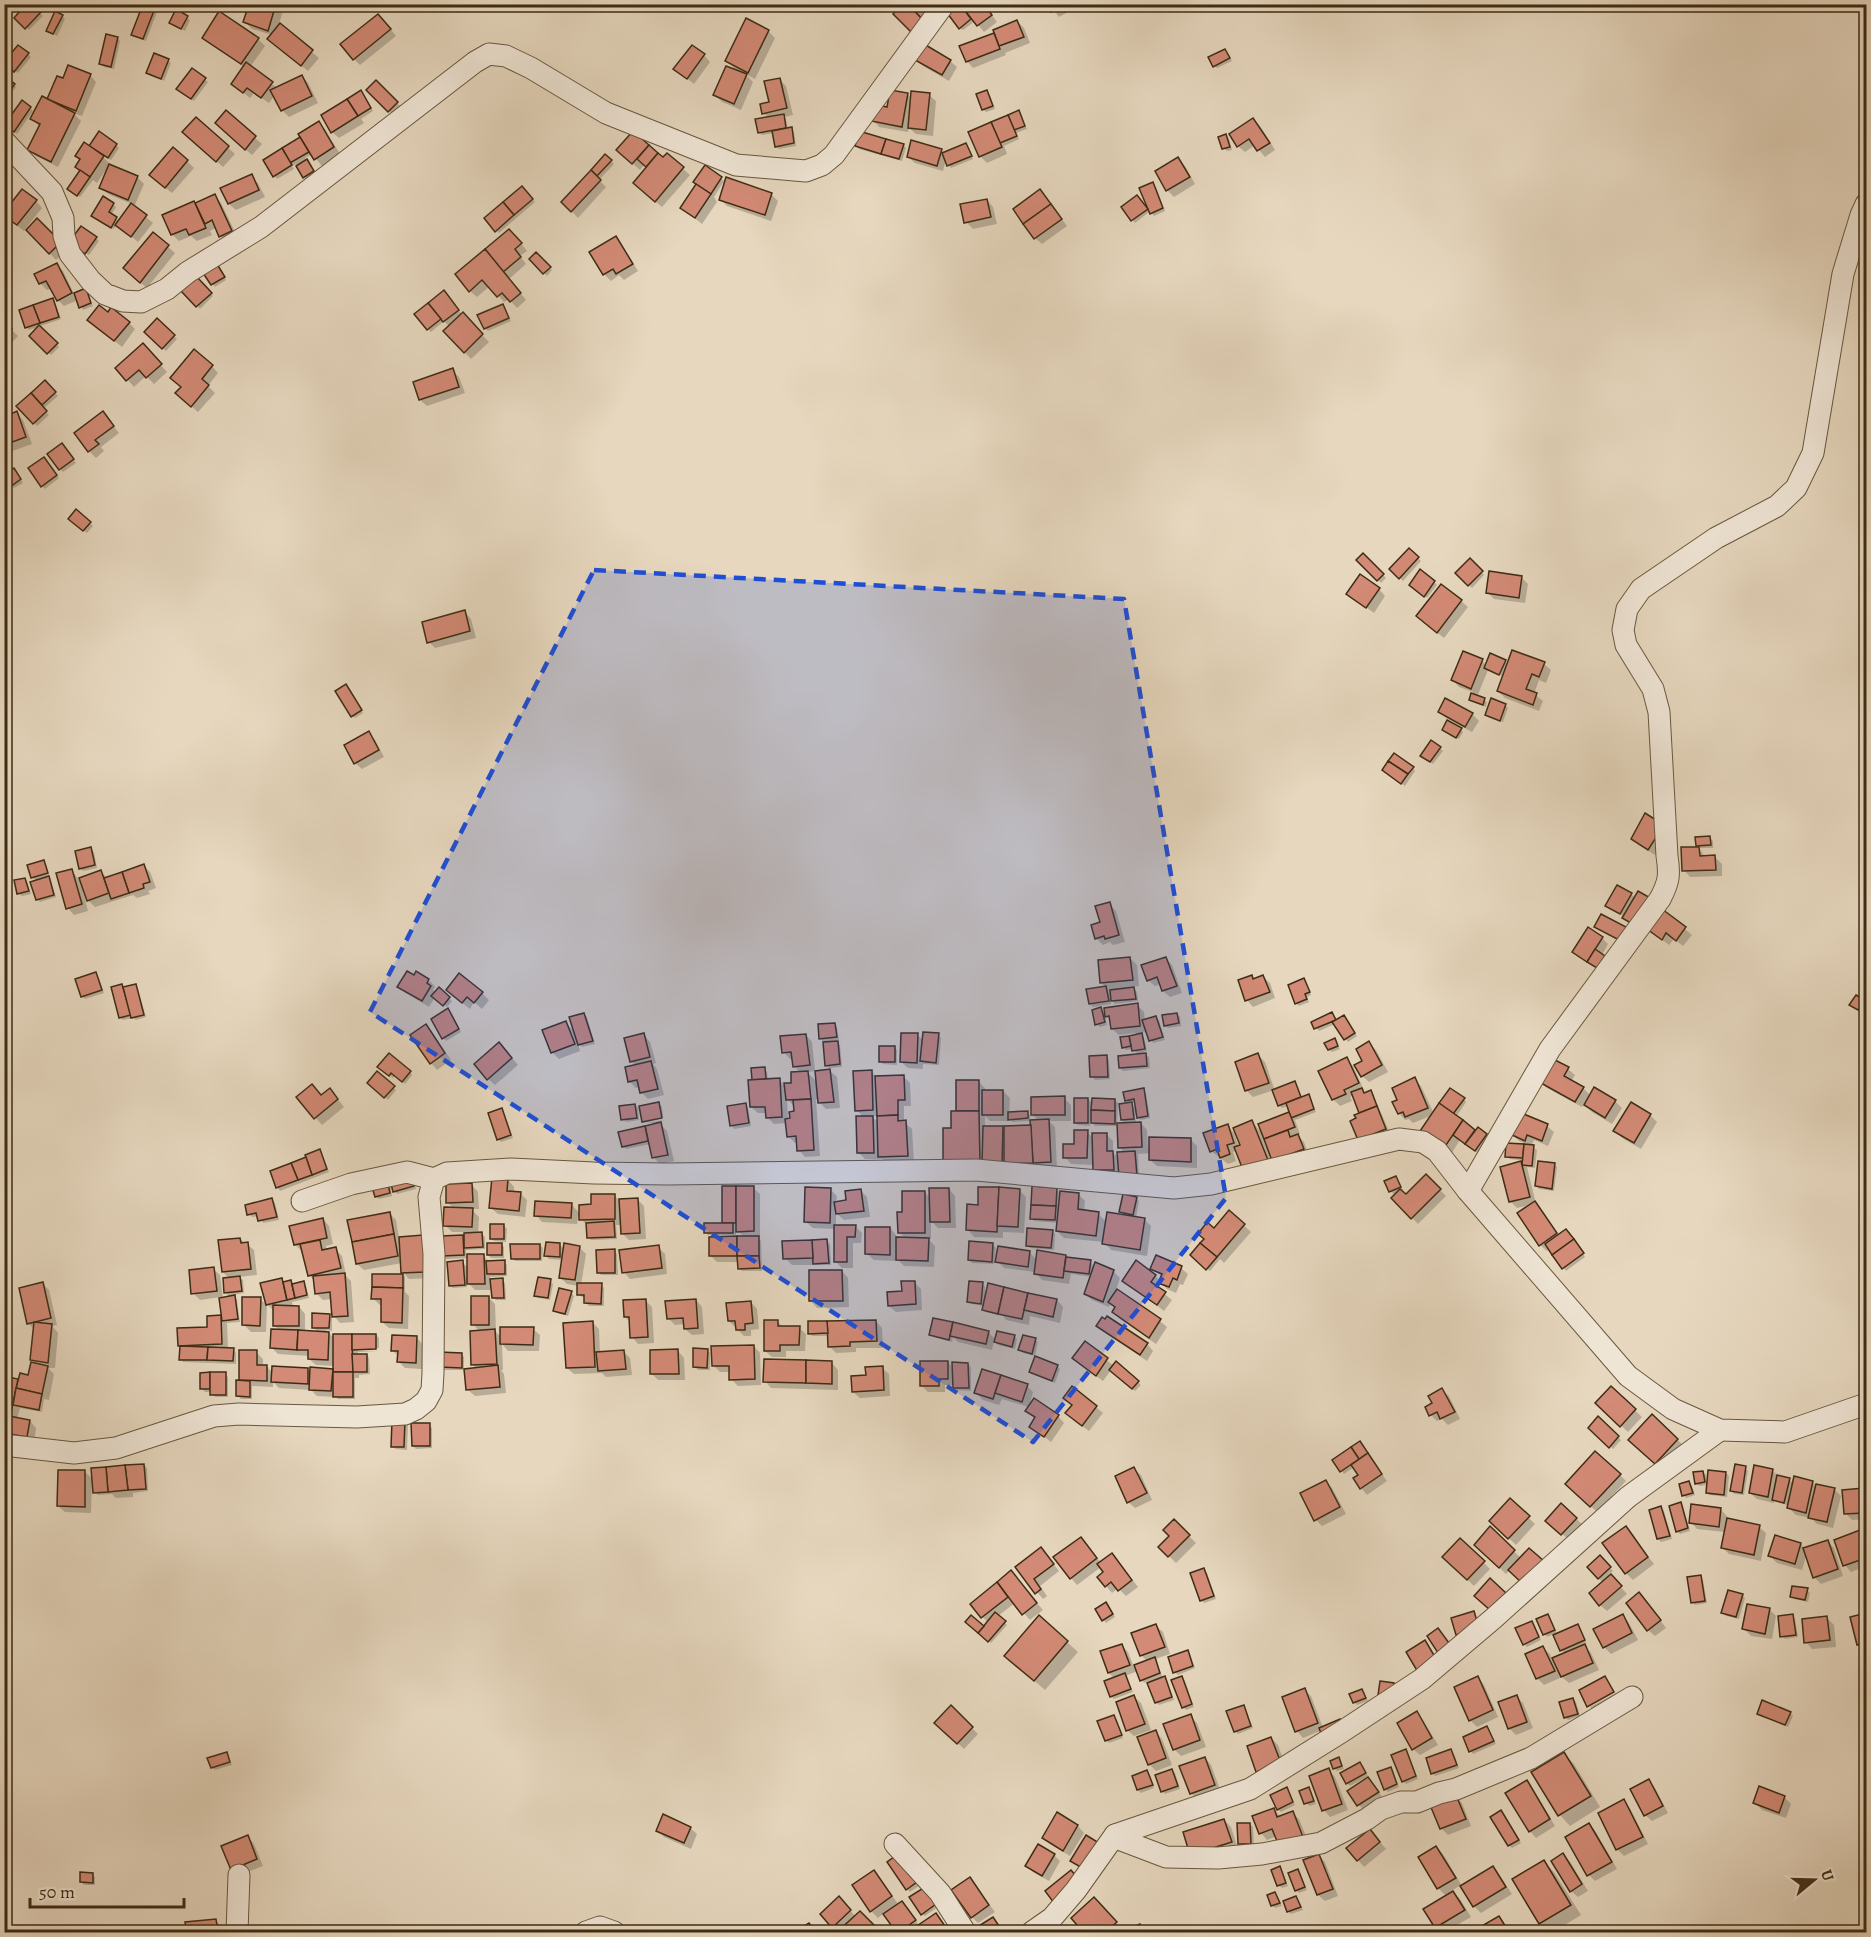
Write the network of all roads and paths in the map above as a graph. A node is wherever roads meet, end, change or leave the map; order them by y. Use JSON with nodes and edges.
{"nodes":[{"id":1,"x":944,"y":4,"type":"edge"},
{"id":2,"x":4,"y":141,"type":"edge"},
{"id":3,"x":1866,"y":204,"type":"edge"},
{"id":4,"x":434,"y":1179,"type":"junction"},
{"id":5,"x":1468,"y":1191,"type":"junction"},
{"id":6,"x":302,"y":1201,"type":"dead end"},
{"id":7,"x":1866,"y":1404,"type":"edge"},
{"id":8,"x":1719,"y":1430,"type":"junction"},
{"id":9,"x":4,"y":1445,"type":"edge"},
{"id":10,"x":1632,"y":1697,"type":"dead end"},
{"id":11,"x":1115,"y":1835,"type":"junction"},
{"id":12,"x":895,"y":1844,"type":"dead end"},
{"id":13,"x":239,"y":1875,"type":"dead end"},
{"id":14,"x":237,"y":1932,"type":"edge"},
{"id":15,"x":586,"y":1932,"type":"edge"},
{"id":16,"x":614,"y":1932,"type":"edge"},
{"id":17,"x":965,"y":1932,"type":"edge"},
{"id":18,"x":1032,"y":1932,"type":"edge"}],
"edges":[{"from":1,"to":2,"type":"street"},
{"from":3,"to":5,"type":"street"},
{"from":4,"to":5,"type":"street"},
{"from":4,"to":6,"type":"street"},
{"from":4,"to":9,"type":"street"},
{"from":5,"to":8,"type":"street"},
{"from":7,"to":8,"type":"street"},
{"from":8,"to":11,"type":"street"},
{"from":10,"to":11,"type":"street"},
{"from":11,"to":18,"type":"street"},
{"from":12,"to":17,"type":"street"},
{"from":13,"to":14,"type":"street"},
{"from":15,"to":16,"type":"street"}]}
